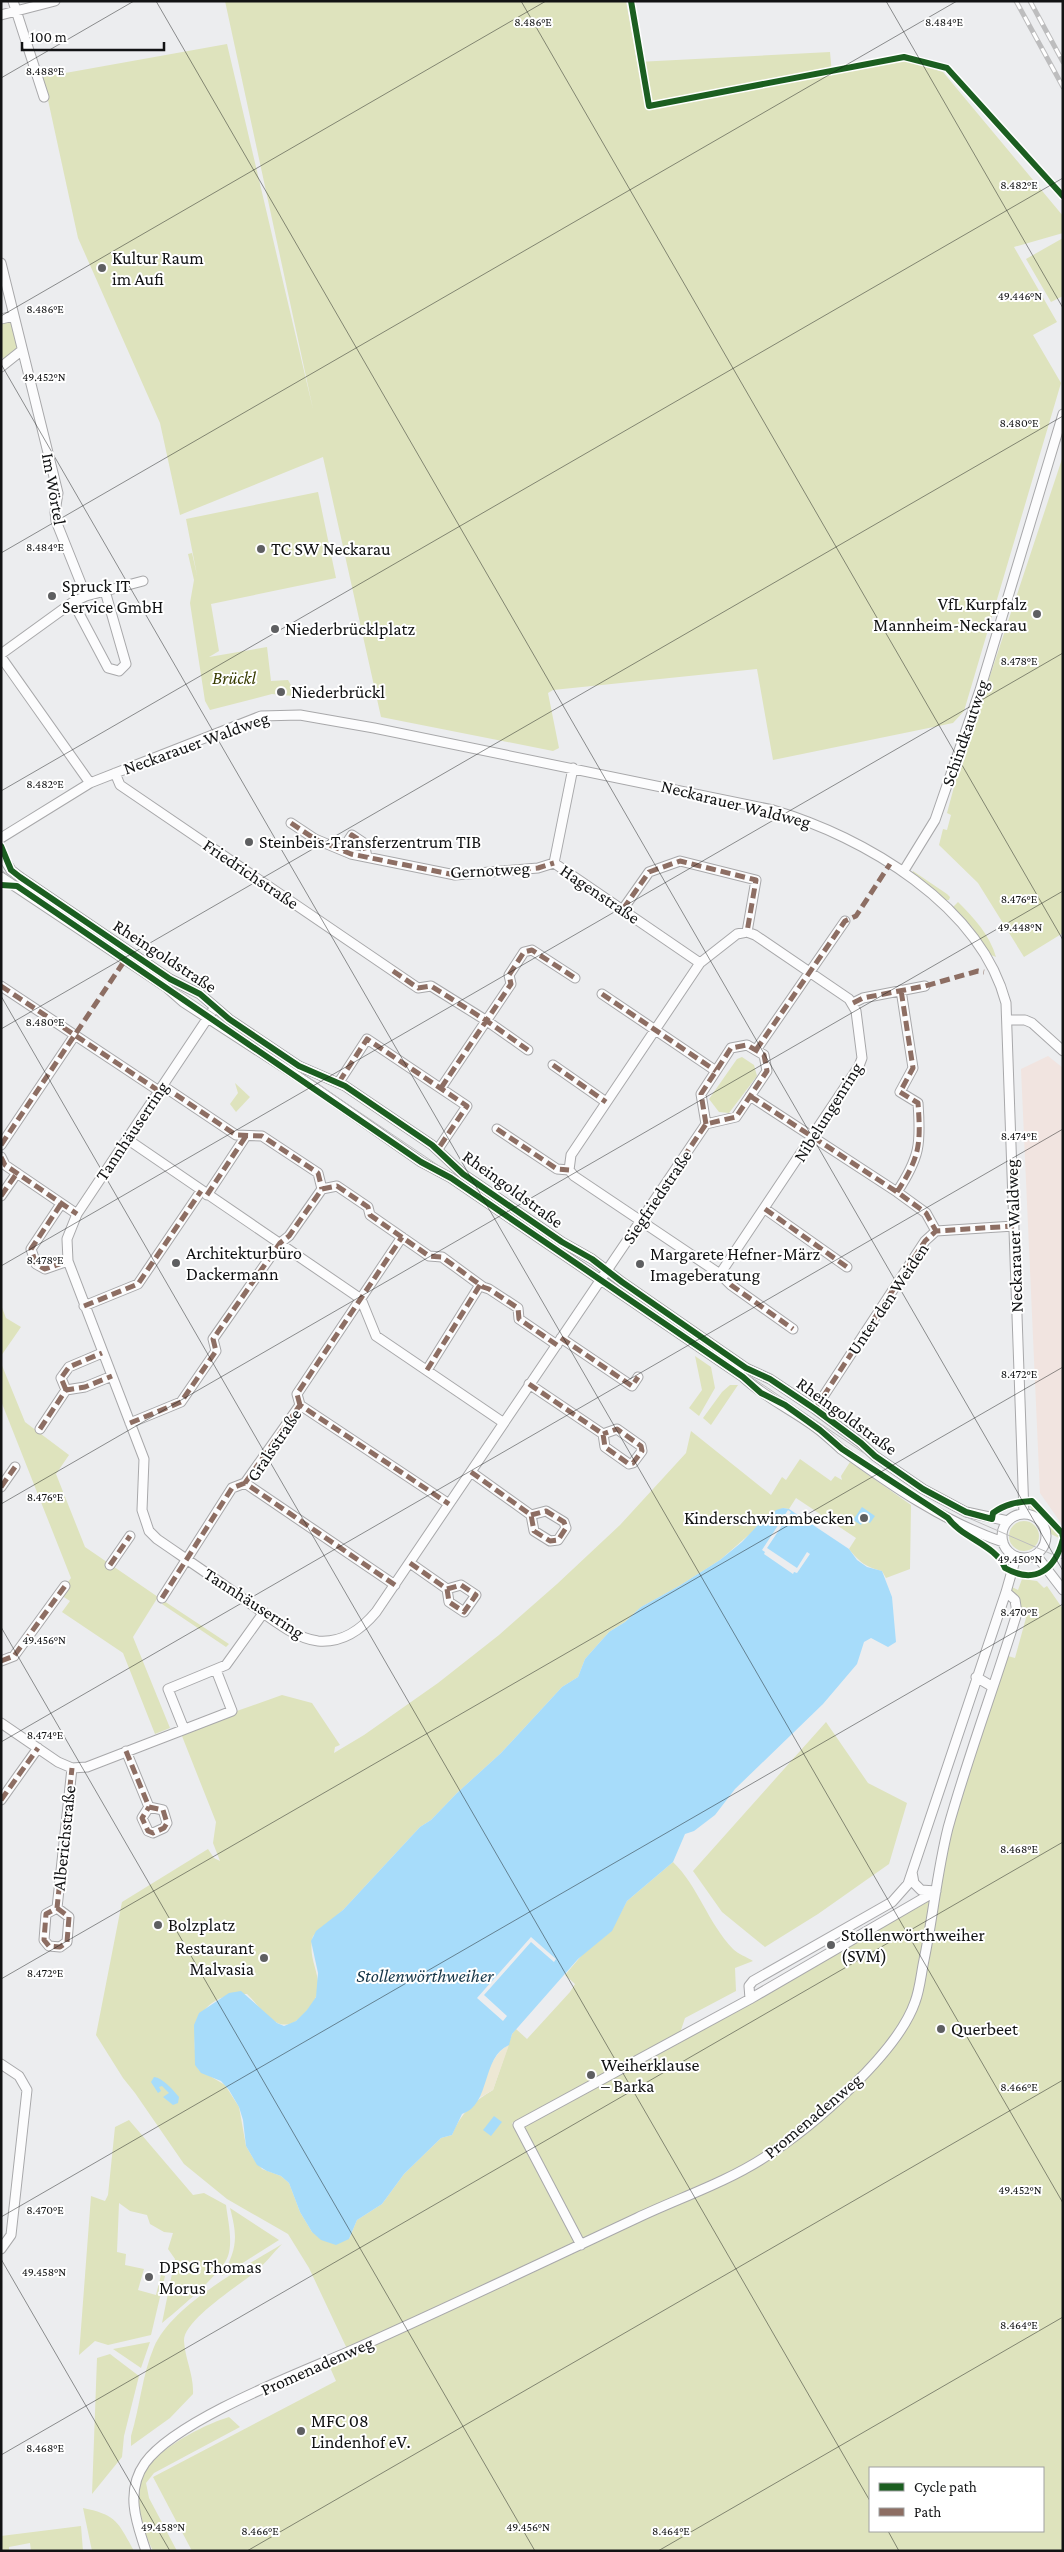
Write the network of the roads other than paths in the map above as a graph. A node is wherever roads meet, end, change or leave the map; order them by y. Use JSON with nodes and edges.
{"nodes":[{"id":1,"x":55,"y":1,"type":"edge"},
{"id":2,"x":14,"y":6,"type":"edge"},
{"id":3,"x":1,"y":15,"type":"edge"},
{"id":4,"x":44,"y":97,"type":"dead end"},
{"id":5,"x":1,"y":263,"type":"edge"},
{"id":6,"x":14,"y":316,"type":"junction"},
{"id":7,"x":1,"y":319,"type":"edge"},
{"id":8,"x":21,"y":351,"type":"junction"},
{"id":9,"x":1,"y":367,"type":"edge"},
{"id":10,"x":1063,"y":414,"type":"edge"},
{"id":11,"x":142,"y":581,"type":"dead end"},
{"id":12,"x":105,"y":591,"type":"junction"},
{"id":13,"x":86,"y":596,"type":"junction"},
{"id":14,"x":73,"y":602,"type":"junction"},
{"id":15,"x":1,"y":656,"type":"edge"},
{"id":16,"x":573,"y":768,"type":"junction"},
{"id":17,"x":115,"y":773,"type":"junction"},
{"id":18,"x":90,"y":783,"type":"junction"},
{"id":19,"x":291,"y":823,"type":"dead end"},
{"id":20,"x":1,"y":838,"type":"edge"},
{"id":21,"x":342,"y":850,"type":"junction"},
{"id":22,"x":1,"y":854,"type":"edge"},
{"id":23,"x":367,"y":858,"type":"junction"},
{"id":24,"x":554,"y":864,"type":"junction"},
{"id":25,"x":903,"y":872,"type":"junction"},
{"id":26,"x":1,"y":877,"type":"edge"},
{"id":27,"x":623,"y":909,"type":"junction"},
{"id":28,"x":844,"y":921,"type":"dead end"},
{"id":29,"x":746,"y":932,"type":"junction"},
{"id":30,"x":700,"y":963,"type":"junction"},
{"id":31,"x":809,"y":972,"type":"junction"},
{"id":32,"x":575,"y":978,"type":"dead end"},
{"id":33,"x":1,"y":986,"type":"edge"},
{"id":34,"x":925,"y":986,"type":"dead end"},
{"id":35,"x":901,"y":990,"type":"junction"},
{"id":36,"x":602,"y":994,"type":"dead end"},
{"id":37,"x":853,"y":1003,"type":"junction"},
{"id":38,"x":215,"y":1007,"type":"junction"},
{"id":39,"x":208,"y":1018,"type":"junction"},
{"id":40,"x":487,"y":1020,"type":"junction"},
{"id":41,"x":1008,"y":1020,"type":"junction"},
{"id":42,"x":655,"y":1030,"type":"junction"},
{"id":43,"x":75,"y":1035,"type":"junction"},
{"id":44,"x":528,"y":1050,"type":"dead end"},
{"id":45,"x":756,"y":1050,"type":"junction"},
{"id":46,"x":1063,"y":1050,"type":"edge"},
{"id":47,"x":553,"y":1065,"type":"dead end"},
{"id":48,"x":716,"y":1071,"type":"junction"},
{"id":49,"x":339,"y":1082,"type":"junction"},
{"id":50,"x":161,"y":1088,"type":"junction"},
{"id":51,"x":441,"y":1088,"type":"junction"},
{"id":52,"x":750,"y":1096,"type":"junction"},
{"id":53,"x":606,"y":1102,"type":"junction"},
{"id":54,"x":706,"y":1124,"type":"junction"},
{"id":55,"x":497,"y":1129,"type":"dead end"},
{"id":56,"x":246,"y":1136,"type":"junction"},
{"id":57,"x":813,"y":1138,"type":"junction"},
{"id":58,"x":127,"y":1139,"type":"junction"},
{"id":59,"x":1,"y":1145,"type":"edge"},
{"id":60,"x":438,"y":1150,"type":"junction"},
{"id":61,"x":1,"y":1157,"type":"edge"},
{"id":62,"x":570,"y":1170,"type":"junction"},
{"id":63,"x":16,"y":1173,"type":"junction"},
{"id":64,"x":322,"y":1189,"type":"junction"},
{"id":65,"x":204,"y":1192,"type":"junction"},
{"id":66,"x":897,"y":1192,"type":"junction"},
{"id":67,"x":1,"y":1196,"type":"edge"},
{"id":68,"x":61,"y":1204,"type":"junction"},
{"id":69,"x":765,"y":1209,"type":"junction"},
{"id":70,"x":77,"y":1214,"type":"junction"},
{"id":71,"x":641,"y":1220,"type":"junction"},
{"id":72,"x":1014,"y":1226,"type":"junction"},
{"id":73,"x":936,"y":1231,"type":"junction"},
{"id":74,"x":402,"y":1237,"type":"junction"},
{"id":75,"x":280,"y":1244,"type":"junction"},
{"id":76,"x":68,"y":1261,"type":"junction"},
{"id":77,"x":847,"y":1267,"type":"dead end"},
{"id":78,"x":607,"y":1270,"type":"junction"},
{"id":79,"x":720,"y":1274,"type":"junction"},
{"id":80,"x":600,"y":1280,"type":"junction"},
{"id":81,"x":480,"y":1285,"type":"junction"},
{"id":82,"x":361,"y":1299,"type":"junction"},
{"id":83,"x":84,"y":1306,"type":"junction"},
{"id":84,"x":793,"y":1329,"type":"dead end"},
{"id":85,"x":559,"y":1341,"type":"junction"},
{"id":86,"x":102,"y":1353,"type":"junction"},
{"id":87,"x":427,"y":1370,"type":"junction"},
{"id":88,"x":112,"y":1376,"type":"junction"},
{"id":89,"x":638,"y":1378,"type":"dead end"},
{"id":90,"x":530,"y":1384,"type":"junction"},
{"id":91,"x":66,"y":1390,"type":"junction"},
{"id":92,"x":300,"y":1405,"type":"junction"},
{"id":93,"x":816,"y":1409,"type":"junction"},
{"id":94,"x":130,"y":1422,"type":"junction"},
{"id":95,"x":504,"y":1423,"type":"junction"},
{"id":96,"x":40,"y":1429,"type":"dead end"},
{"id":97,"x":603,"y":1434,"type":"junction"},
{"id":98,"x":15,"y":1467,"type":"dead end"},
{"id":99,"x":471,"y":1472,"type":"junction"},
{"id":100,"x":244,"y":1483,"type":"junction"},
{"id":101,"x":1,"y":1488,"type":"edge"},
{"id":102,"x":449,"y":1504,"type":"junction"},
{"id":103,"x":1024,"y":1514,"type":"junction"},
{"id":104,"x":531,"y":1515,"type":"dead end"},
{"id":105,"x":1008,"y":1521,"type":"junction"},
{"id":106,"x":130,"y":1536,"type":"dead end"},
{"id":107,"x":1003,"y":1542,"type":"junction"},
{"id":108,"x":1036,"y":1555,"type":"junction"},
{"id":109,"x":1016,"y":1557,"type":"junction"},
{"id":110,"x":186,"y":1559,"type":"junction"},
{"id":111,"x":410,"y":1563,"type":"junction"},
{"id":112,"x":110,"y":1565,"type":"dead end"},
{"id":113,"x":395,"y":1585,"type":"junction"},
{"id":114,"x":65,"y":1586,"type":"dead end"},
{"id":115,"x":447,"y":1589,"type":"dead end"},
{"id":116,"x":1063,"y":1590,"type":"edge"},
{"id":117,"x":1006,"y":1592,"type":"junction"},
{"id":118,"x":162,"y":1598,"type":"dead end"},
{"id":119,"x":264,"y":1612,"type":"junction"},
{"id":120,"x":1,"y":1661,"type":"edge"},
{"id":121,"x":216,"y":1670,"type":"junction"},
{"id":122,"x":976,"y":1677,"type":"junction"},
{"id":123,"x":993,"y":1687,"type":"junction"},
{"id":124,"x":1,"y":1724,"type":"edge"},
{"id":125,"x":184,"y":1729,"type":"junction"},
{"id":126,"x":38,"y":1748,"type":"junction"},
{"id":127,"x":126,"y":1751,"type":"junction"},
{"id":128,"x":72,"y":1768,"type":"junction"},
{"id":129,"x":1,"y":1800,"type":"edge"},
{"id":130,"x":149,"y":1807,"type":"dead end"},
{"id":131,"x":912,"y":1872,"type":"junction"},
{"id":132,"x":936,"y":1891,"type":"junction"},
{"id":133,"x":57,"y":1908,"type":"dead end"},
{"id":134,"x":750,"y":1999,"type":"junction"},
{"id":135,"x":1,"y":2064,"type":"edge"},
{"id":136,"x":581,"y":2245,"type":"junction"},
{"id":137,"x":1,"y":2249,"type":"edge"},
{"id":138,"x":146,"y":2551,"type":"edge"}],
"edges":[{"from":1,"to":2,"type":"street"},
{"from":2,"to":3,"type":"street"},
{"from":2,"to":4,"type":"street"},
{"from":5,"to":6,"type":"street","name":"Im Wörtel"},
{"from":6,"to":7,"type":"street"},
{"from":6,"to":8,"type":"street","name":"Im Wörtel"},
{"from":8,"to":9,"type":"street"},
{"from":8,"to":13,"type":"street","name":"Im Wörtel"},
{"from":10,"to":25,"type":"street","name":"Schindkautweg"},
{"from":11,"to":12,"type":"street"},
{"from":12,"to":13,"type":"street"},
{"from":12,"to":14,"type":"street"},
{"from":13,"to":14,"type":"street"},
{"from":14,"to":15,"type":"street"},
{"from":15,"to":18,"type":"street"},
{"from":16,"to":17,"type":"street","name":"Neckarauer Waldweg"},
{"from":16,"to":24,"type":"street","name":"Hagenstraße"},
{"from":16,"to":25,"type":"street","name":"Neckarauer Waldweg"},
{"from":17,"to":18,"type":"street","name":"Neckarauer Waldweg"},
{"from":17,"to":40,"type":"street","name":"Friedrichstraße"},
{"from":18,"to":20,"type":"street","name":"Neckarauer Waldweg"},
{"from":19,"to":21,"type":"street","name":"Gernotweg"},
{"from":21,"to":23,"type":"street","name":"Gernotweg"},
{"from":21,"to":23,"type":"street"},
{"from":22,"to":38,"type":"street","name":"Rheingoldstraße"},
{"from":23,"to":24,"type":"street","name":"Gernotweg"},
{"from":24,"to":27,"type":"street","name":"Hagenstraße"},
{"from":25,"to":41,"type":"street","name":"Neckarauer Waldweg"},
{"from":26,"to":39,"type":"street","name":"Rheingoldstraße"},
{"from":27,"to":29,"type":"street"},
{"from":27,"to":30,"type":"street","name":"Hagenstraße"},
{"from":28,"to":31,"type":"street"},
{"from":29,"to":30,"type":"street"},
{"from":29,"to":31,"type":"street"},
{"from":30,"to":42,"type":"street"},
{"from":31,"to":37,"type":"street"},
{"from":31,"to":45,"type":"street"},
{"from":32,"to":40,"type":"street"},
{"from":33,"to":43,"type":"street"},
{"from":34,"to":35,"type":"street"},
{"from":35,"to":37,"type":"street"},
{"from":35,"to":66,"type":"street"},
{"from":36,"to":42,"type":"street"},
{"from":37,"to":57,"type":"street","name":"Nibelungenring"},
{"from":38,"to":39,"type":"street","name":"Tannhäuserring"},
{"from":38,"to":49,"type":"street","name":"Rheingoldstraße"},
{"from":39,"to":50,"type":"street","name":"Tannhäuserring"},
{"from":39,"to":80,"type":"street","name":"Rheingoldstraße"},
{"from":40,"to":44,"type":"street","name":"Friedrichstraße"},
{"from":40,"to":51,"type":"street"},
{"from":41,"to":46,"type":"street"},
{"from":41,"to":72,"type":"street","name":"Neckarauer Waldweg"},
{"from":42,"to":48,"type":"street"},
{"from":42,"to":53,"type":"street"},
{"from":43,"to":50,"type":"street"},
{"from":43,"to":59,"type":"street"},
{"from":45,"to":48,"type":"street"},
{"from":45,"to":52,"type":"street"},
{"from":47,"to":53,"type":"street"},
{"from":48,"to":54,"type":"street"},
{"from":49,"to":51,"type":"street"},
{"from":49,"to":60,"type":"street","name":"Rheingoldstraße"},
{"from":50,"to":56,"type":"street"},
{"from":50,"to":58,"type":"street","name":"Tannhäuserring"},
{"from":51,"to":60,"type":"street"},
{"from":52,"to":54,"type":"street"},
{"from":52,"to":57,"type":"street"},
{"from":53,"to":62,"type":"street"},
{"from":54,"to":71,"type":"street","name":"Siegfriedstraße"},
{"from":55,"to":62,"type":"street"},
{"from":56,"to":64,"type":"street"},
{"from":56,"to":65,"type":"street"},
{"from":57,"to":66,"type":"street"},
{"from":57,"to":69,"type":"street","name":"Nibelungenring"},
{"from":58,"to":65,"type":"street"},
{"from":58,"to":70,"type":"street","name":"Tannhäuserring"},
{"from":60,"to":78,"type":"street","name":"Rheingoldstraße"},
{"from":61,"to":63,"type":"street"},
{"from":62,"to":71,"type":"street"},
{"from":63,"to":67,"type":"street"},
{"from":63,"to":68,"type":"street"},
{"from":64,"to":74,"type":"street"},
{"from":64,"to":75,"type":"street"},
{"from":65,"to":75,"type":"street"},
{"from":65,"to":83,"type":"street"},
{"from":66,"to":73,"type":"street"},
{"from":68,"to":70,"type":"street"},
{"from":68,"to":76,"type":"street"},
{"from":69,"to":77,"type":"street"},
{"from":69,"to":79,"type":"street","name":"Nibelungenring"},
{"from":70,"to":76,"type":"street","name":"Tannhäuserring"},
{"from":71,"to":78,"type":"street","name":"Siegfriedstraße"},
{"from":71,"to":79,"type":"street"},
{"from":72,"to":73,"type":"street","name":"Unter den Weiden"},
{"from":72,"to":103,"type":"street","name":"Neckarauer Waldweg"},
{"from":73,"to":93,"type":"street","name":"Unter den Weiden"},
{"from":74,"to":81,"type":"street"},
{"from":74,"to":82,"type":"street"},
{"from":75,"to":82,"type":"street"},
{"from":75,"to":94,"type":"street"},
{"from":76,"to":83,"type":"street","name":"Tannhäuserring"},
{"from":78,"to":80,"type":"street","name":"Tannhäuserring"},
{"from":78,"to":93,"type":"street","name":"Rheingoldstraße"},
{"from":79,"to":84,"type":"street"},
{"from":80,"to":85,"type":"street","name":"Tannhäuserring"},
{"from":80,"to":107,"type":"street","name":"Rheingoldstraße"},
{"from":81,"to":85,"type":"street"},
{"from":81,"to":87,"type":"street"},
{"from":82,"to":87,"type":"street"},
{"from":82,"to":92,"type":"street"},
{"from":83,"to":86,"type":"street","name":"Tannhäuserring"},
{"from":85,"to":89,"type":"street"},
{"from":85,"to":90,"type":"street","name":"Tannhäuserring"},
{"from":86,"to":88,"type":"street","name":"Tannhäuserring"},
{"from":86,"to":91,"type":"street"},
{"from":87,"to":95,"type":"street"},
{"from":88,"to":91,"type":"street"},
{"from":88,"to":94,"type":"street","name":"Tannhäuserring"},
{"from":90,"to":95,"type":"street","name":"Tannhäuserring"},
{"from":90,"to":97,"type":"street"},
{"from":91,"to":96,"type":"street"},
{"from":92,"to":100,"type":"street","name":"Gralsstraße"},
{"from":92,"to":102,"type":"street","name":"Gralsstraße"},
{"from":93,"to":105,"type":"street","name":"Rheingoldstraße"},
{"from":94,"to":110,"type":"street","name":"Tannhäuserring"},
{"from":95,"to":99,"type":"street","name":"Tannhäuserring"},
{"from":97,"to":97,"type":"street"},
{"from":98,"to":101,"type":"street"},
{"from":99,"to":102,"type":"street","name":"Tannhäuserring"},
{"from":99,"to":104,"type":"street"},
{"from":100,"to":110,"type":"street","name":"Tannhäuserring"},
{"from":100,"to":113,"type":"street","name":"Gralsstraße"},
{"from":102,"to":111,"type":"street","name":"Tannhäuserring"},
{"from":103,"to":105,"type":"street"},
{"from":103,"to":108,"type":"street"},
{"from":105,"to":107,"type":"street"},
{"from":106,"to":112,"type":"street"},
{"from":107,"to":109,"type":"street","name":"Rheingoldstraße"},
{"from":108,"to":109,"type":"street"},
{"from":108,"to":116,"type":"street"},
{"from":109,"to":117,"type":"street"},
{"from":110,"to":118,"type":"street","name":"Tannhäuserring"},
{"from":110,"to":119,"type":"street","name":"Tannhäuserring"},
{"from":111,"to":113,"type":"street","name":"Tannhäuserring"},
{"from":111,"to":115,"type":"street"},
{"from":113,"to":119,"type":"street","name":"Tannhäuserring"},
{"from":114,"to":120,"type":"street"},
{"from":117,"to":122,"type":"street"},
{"from":117,"to":123,"type":"street","name":"Promenadenweg"},
{"from":119,"to":121,"type":"street"},
{"from":121,"to":125,"type":"street"},
{"from":121,"to":125,"type":"street","name":"Alberichstraße"},
{"from":122,"to":123,"type":"street"},
{"from":122,"to":131,"type":"street"},
{"from":123,"to":132,"type":"street","name":"Promenadenweg"},
{"from":124,"to":126,"type":"street","name":"Alberichstraße"},
{"from":125,"to":127,"type":"street","name":"Alberichstraße"},
{"from":126,"to":128,"type":"street","name":"Alberichstraße"},
{"from":126,"to":129,"type":"street"},
{"from":127,"to":128,"type":"street","name":"Alberichstraße"},
{"from":127,"to":130,"type":"street"},
{"from":128,"to":133,"type":"street","name":"Alberichstraße"},
{"from":131,"to":132,"type":"street"},
{"from":131,"to":134,"type":"street"},
{"from":132,"to":134,"type":"street"},
{"from":132,"to":136,"type":"street","name":"Promenadenweg"},
{"from":134,"to":136,"type":"street"},
{"from":135,"to":137,"type":"street"},
{"from":136,"to":138,"type":"street","name":"Promenadenweg"}]}
